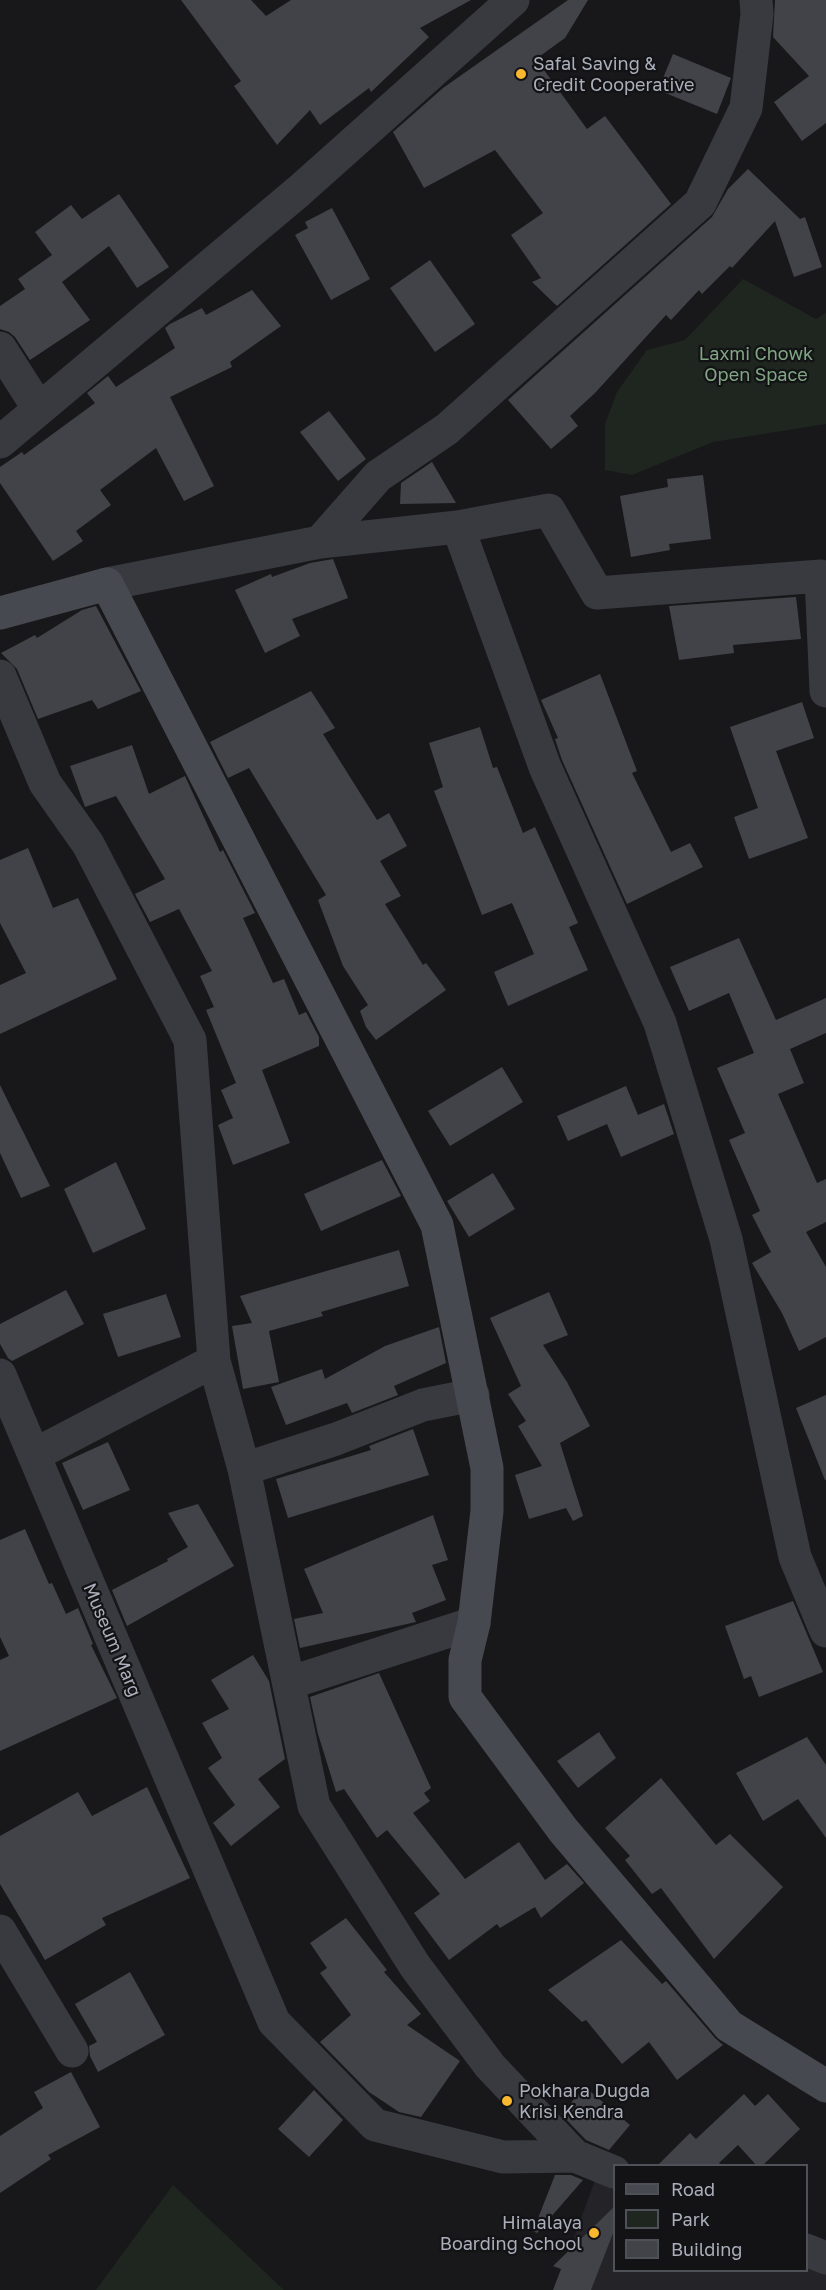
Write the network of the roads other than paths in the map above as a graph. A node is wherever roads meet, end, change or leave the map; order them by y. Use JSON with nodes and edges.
{"nodes":[{"id":1,"x":513,"y":0,"type":"edge"},
{"id":2,"x":756,"y":0,"type":"edge"},
{"id":3,"x":0,"y":348,"type":"edge"},
{"id":4,"x":39,"y":409,"type":"junction"},
{"id":5,"x":0,"y":442,"type":"edge"},
{"id":6,"x":458,"y":527,"type":"junction"},
{"id":7,"x":320,"y":542,"type":"junction"},
{"id":8,"x":824,"y":575,"type":"edge"},
{"id":9,"x":107,"y":584,"type":"junction"},
{"id":10,"x":0,"y":613,"type":"edge"},
{"id":11,"x":0,"y":676,"type":"edge"},
{"id":12,"x":826,"y":685,"type":"edge"},
{"id":13,"x":214,"y":1361,"type":"junction"},
{"id":14,"x":0,"y":1376,"type":"edge"},
{"id":15,"x":473,"y":1395,"type":"junction"},
{"id":16,"x":34,"y":1455,"type":"junction"},
{"id":17,"x":244,"y":1469,"type":"junction"},
{"id":18,"x":474,"y":1623,"type":"junction"},
{"id":19,"x":826,"y":1631,"type":"edge"},
{"id":20,"x":289,"y":1683,"type":"junction"},
{"id":21,"x":0,"y":1931,"type":"edge"},
{"id":22,"x":72,"y":2051,"type":"dead end"},
{"id":23,"x":826,"y":2086,"type":"edge"},
{"id":24,"x":575,"y":2156,"type":"junction"},
{"id":25,"x":613,"y":2171,"type":"edge"},
{"id":26,"x":808,"y":2250,"type":"edge"},
{"id":27,"x":826,"y":2258,"type":"edge"}],
"edges":[{"from":1,"to":4,"type":"street"},
{"from":2,"to":7,"type":"street"},
{"from":3,"to":4,"type":"street"},
{"from":4,"to":5,"type":"street"},
{"from":6,"to":7,"type":"street"},
{"from":6,"to":8,"type":"street"},
{"from":6,"to":19,"type":"street"},
{"from":7,"to":9,"type":"street"},
{"from":8,"to":12,"type":"street"},
{"from":9,"to":10,"type":"main road"},
{"from":9,"to":15,"type":"main road"},
{"from":11,"to":13,"type":"street"},
{"from":13,"to":16,"type":"street"},
{"from":13,"to":17,"type":"street"},
{"from":14,"to":16,"type":"street","name":"Museum Marg"},
{"from":15,"to":17,"type":"street"},
{"from":15,"to":18,"type":"main road"},
{"from":16,"to":24,"type":"street","name":"Museum Marg"},
{"from":17,"to":20,"type":"street"},
{"from":18,"to":20,"type":"street"},
{"from":18,"to":23,"type":"main road"},
{"from":20,"to":24,"type":"street"},
{"from":21,"to":22,"type":"street"},
{"from":24,"to":25,"type":"street"},
{"from":26,"to":27,"type":"street"}]}
